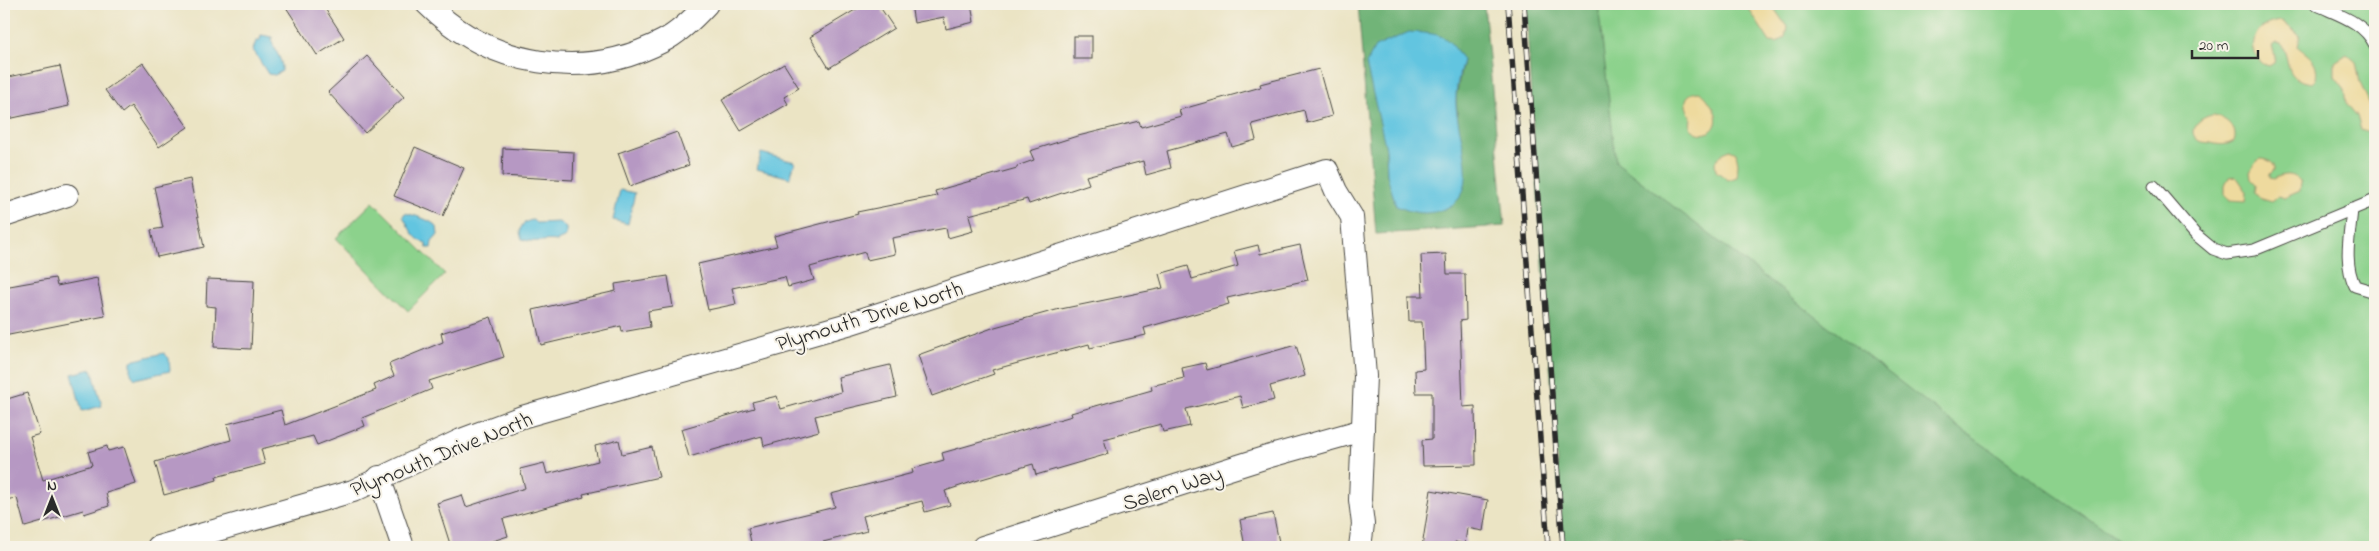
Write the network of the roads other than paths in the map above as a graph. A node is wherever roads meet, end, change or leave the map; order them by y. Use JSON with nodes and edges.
{"nodes":[{"id":1,"x":427,"y":4,"type":"edge"},
{"id":2,"x":707,"y":4,"type":"edge"},
{"id":3,"x":2315,"y":4,"type":"edge"},
{"id":4,"x":2375,"y":45,"type":"edge"},
{"id":5,"x":2154,"y":186,"type":"dead end"},
{"id":6,"x":67,"y":195,"type":"dead end"},
{"id":7,"x":2375,"y":200,"type":"edge"},
{"id":8,"x":2352,"y":210,"type":"junction"},
{"id":9,"x":4,"y":216,"type":"edge"},
{"id":10,"x":2375,"y":292,"type":"edge"},
{"id":11,"x":1363,"y":430,"type":"junction"},
{"id":12,"x":379,"y":476,"type":"junction"},
{"id":13,"x":158,"y":547,"type":"edge"},
{"id":14,"x":403,"y":547,"type":"edge"},
{"id":15,"x":983,"y":547,"type":"edge"},
{"id":16,"x":1360,"y":547,"type":"edge"}],
"edges":[{"from":1,"to":2,"type":"street"},
{"from":3,"to":4,"type":"lane"},
{"from":5,"to":8,"type":"lane"},
{"from":6,"to":9,"type":"street"},
{"from":7,"to":8,"type":"lane"},
{"from":8,"to":10,"type":"lane"},
{"from":11,"to":12,"type":"street","name":"Plymouth Drive North"},
{"from":11,"to":15,"type":"street","name":"Salem Way"},
{"from":11,"to":16,"type":"street"},
{"from":12,"to":13,"type":"street","name":"Plymouth Drive North"},
{"from":12,"to":14,"type":"street"}]}
